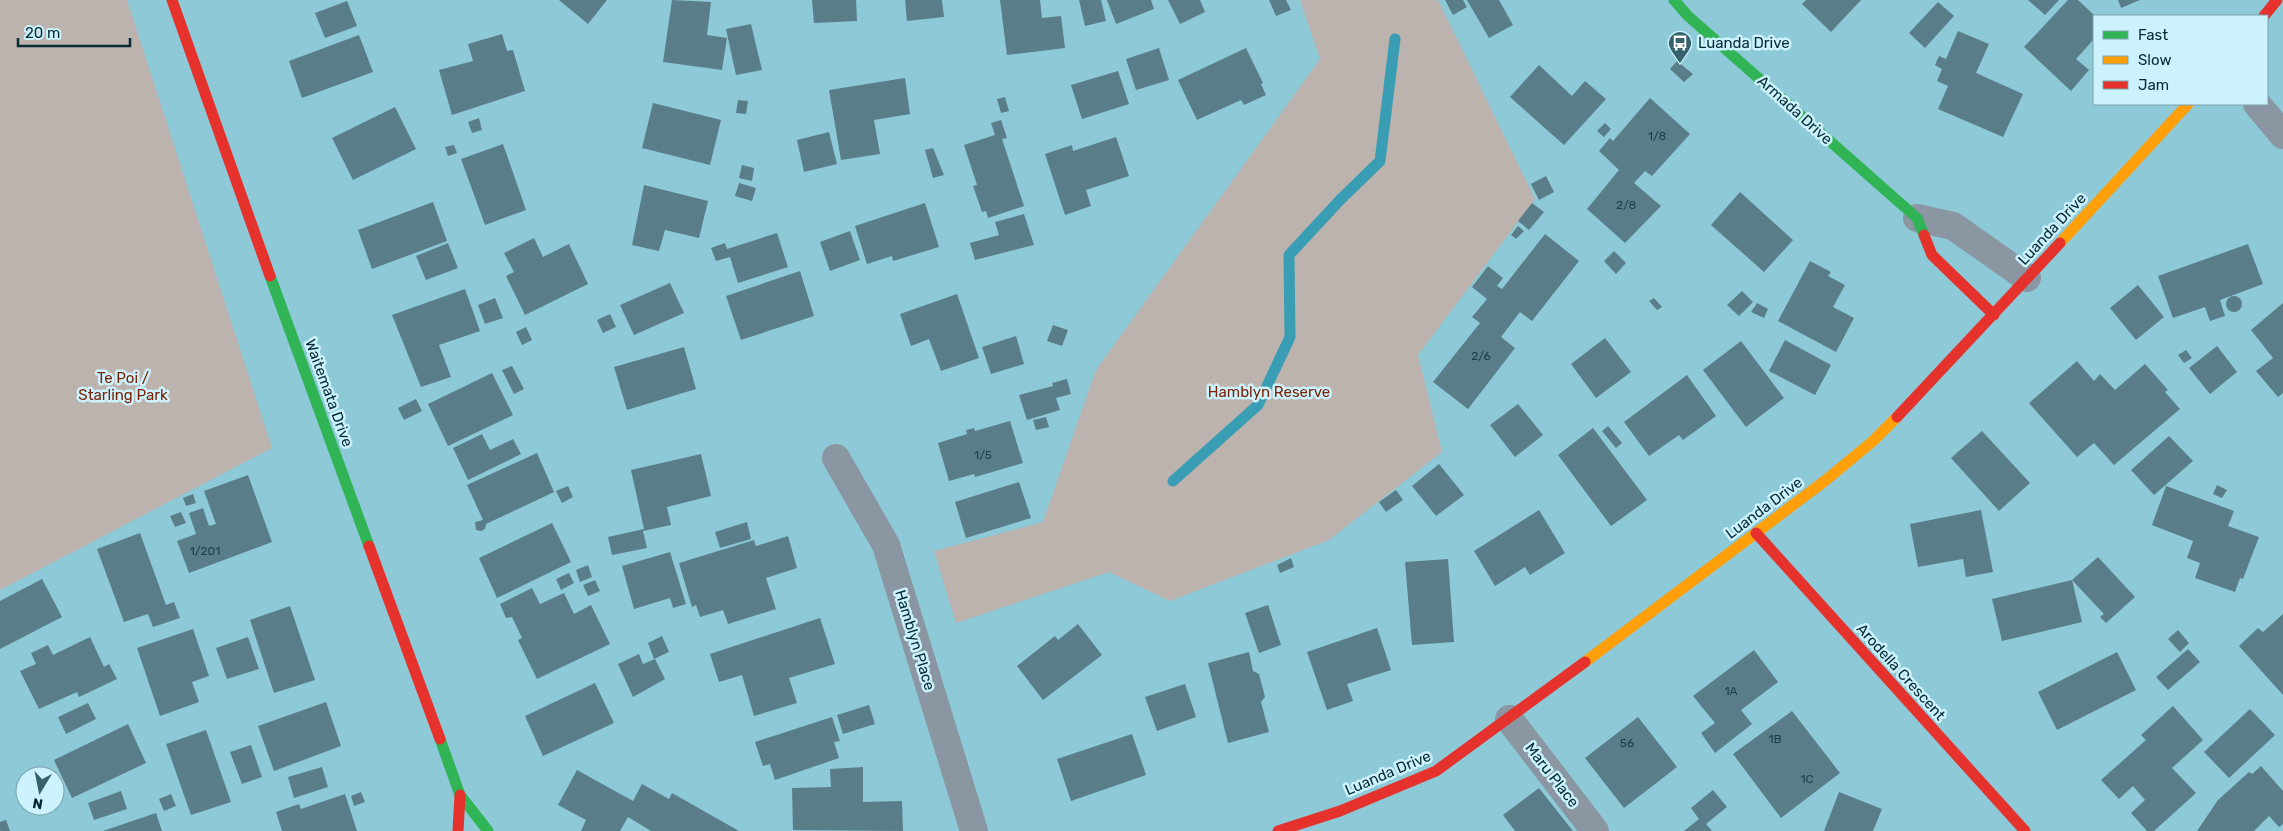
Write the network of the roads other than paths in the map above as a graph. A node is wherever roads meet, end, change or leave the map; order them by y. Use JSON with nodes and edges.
{"nodes":[{"id":1,"x":172,"y":0,"type":"edge"},
{"id":2,"x":1674,"y":0,"type":"edge"},
{"id":3,"x":2277,"y":0,"type":"edge"},
{"id":4,"x":2265,"y":15,"type":"edge"},
{"id":5,"x":2187,"y":105,"type":"edge"},
{"id":6,"x":2258,"y":105,"type":"edge"},
{"id":7,"x":2283,"y":135,"type":"edge"},
{"id":8,"x":1917,"y":218,"type":"junction"},
{"id":9,"x":2027,"y":278,"type":"junction"},
{"id":10,"x":1994,"y":316,"type":"junction"},
{"id":11,"x":836,"y":458,"type":"dead end"},
{"id":12,"x":1756,"y":533,"type":"junction"},
{"id":13,"x":1509,"y":719,"type":"junction"},
{"id":14,"x":460,"y":795,"type":"junction"},
{"id":15,"x":458,"y":831,"type":"edge"},
{"id":16,"x":488,"y":831,"type":"edge"},
{"id":17,"x":974,"y":831,"type":"edge"},
{"id":18,"x":1278,"y":831,"type":"edge"},
{"id":19,"x":1595,"y":831,"type":"edge"},
{"id":20,"x":2025,"y":831,"type":"edge"}],
"edges":[{"from":1,"to":14,"type":"street","name":"Waitemata Drive"},
{"from":2,"to":8,"type":"street","name":"Armada Drive"},
{"from":3,"to":4,"type":"street"},
{"from":5,"to":9,"type":"street","name":"Luanda Drive"},
{"from":6,"to":7,"type":"street"},
{"from":8,"to":9,"type":"street","name":"Armada Drive"},
{"from":8,"to":10,"type":"street","name":"Armada Drive"},
{"from":9,"to":10,"type":"street","name":"Luanda Drive"},
{"from":10,"to":12,"type":"street","name":"Luanda Drive"},
{"from":11,"to":17,"type":"street","name":"Hamblyn Place"},
{"from":12,"to":13,"type":"street","name":"Luanda Drive"},
{"from":12,"to":20,"type":"street","name":"Arodella Crescent"},
{"from":13,"to":18,"type":"street","name":"Luanda Drive"},
{"from":13,"to":19,"type":"street","name":"Maru Place"},
{"from":14,"to":15,"type":"street","name":"Waitemata Drive"},
{"from":14,"to":16,"type":"street","name":"Waitemata Drive"}]}
